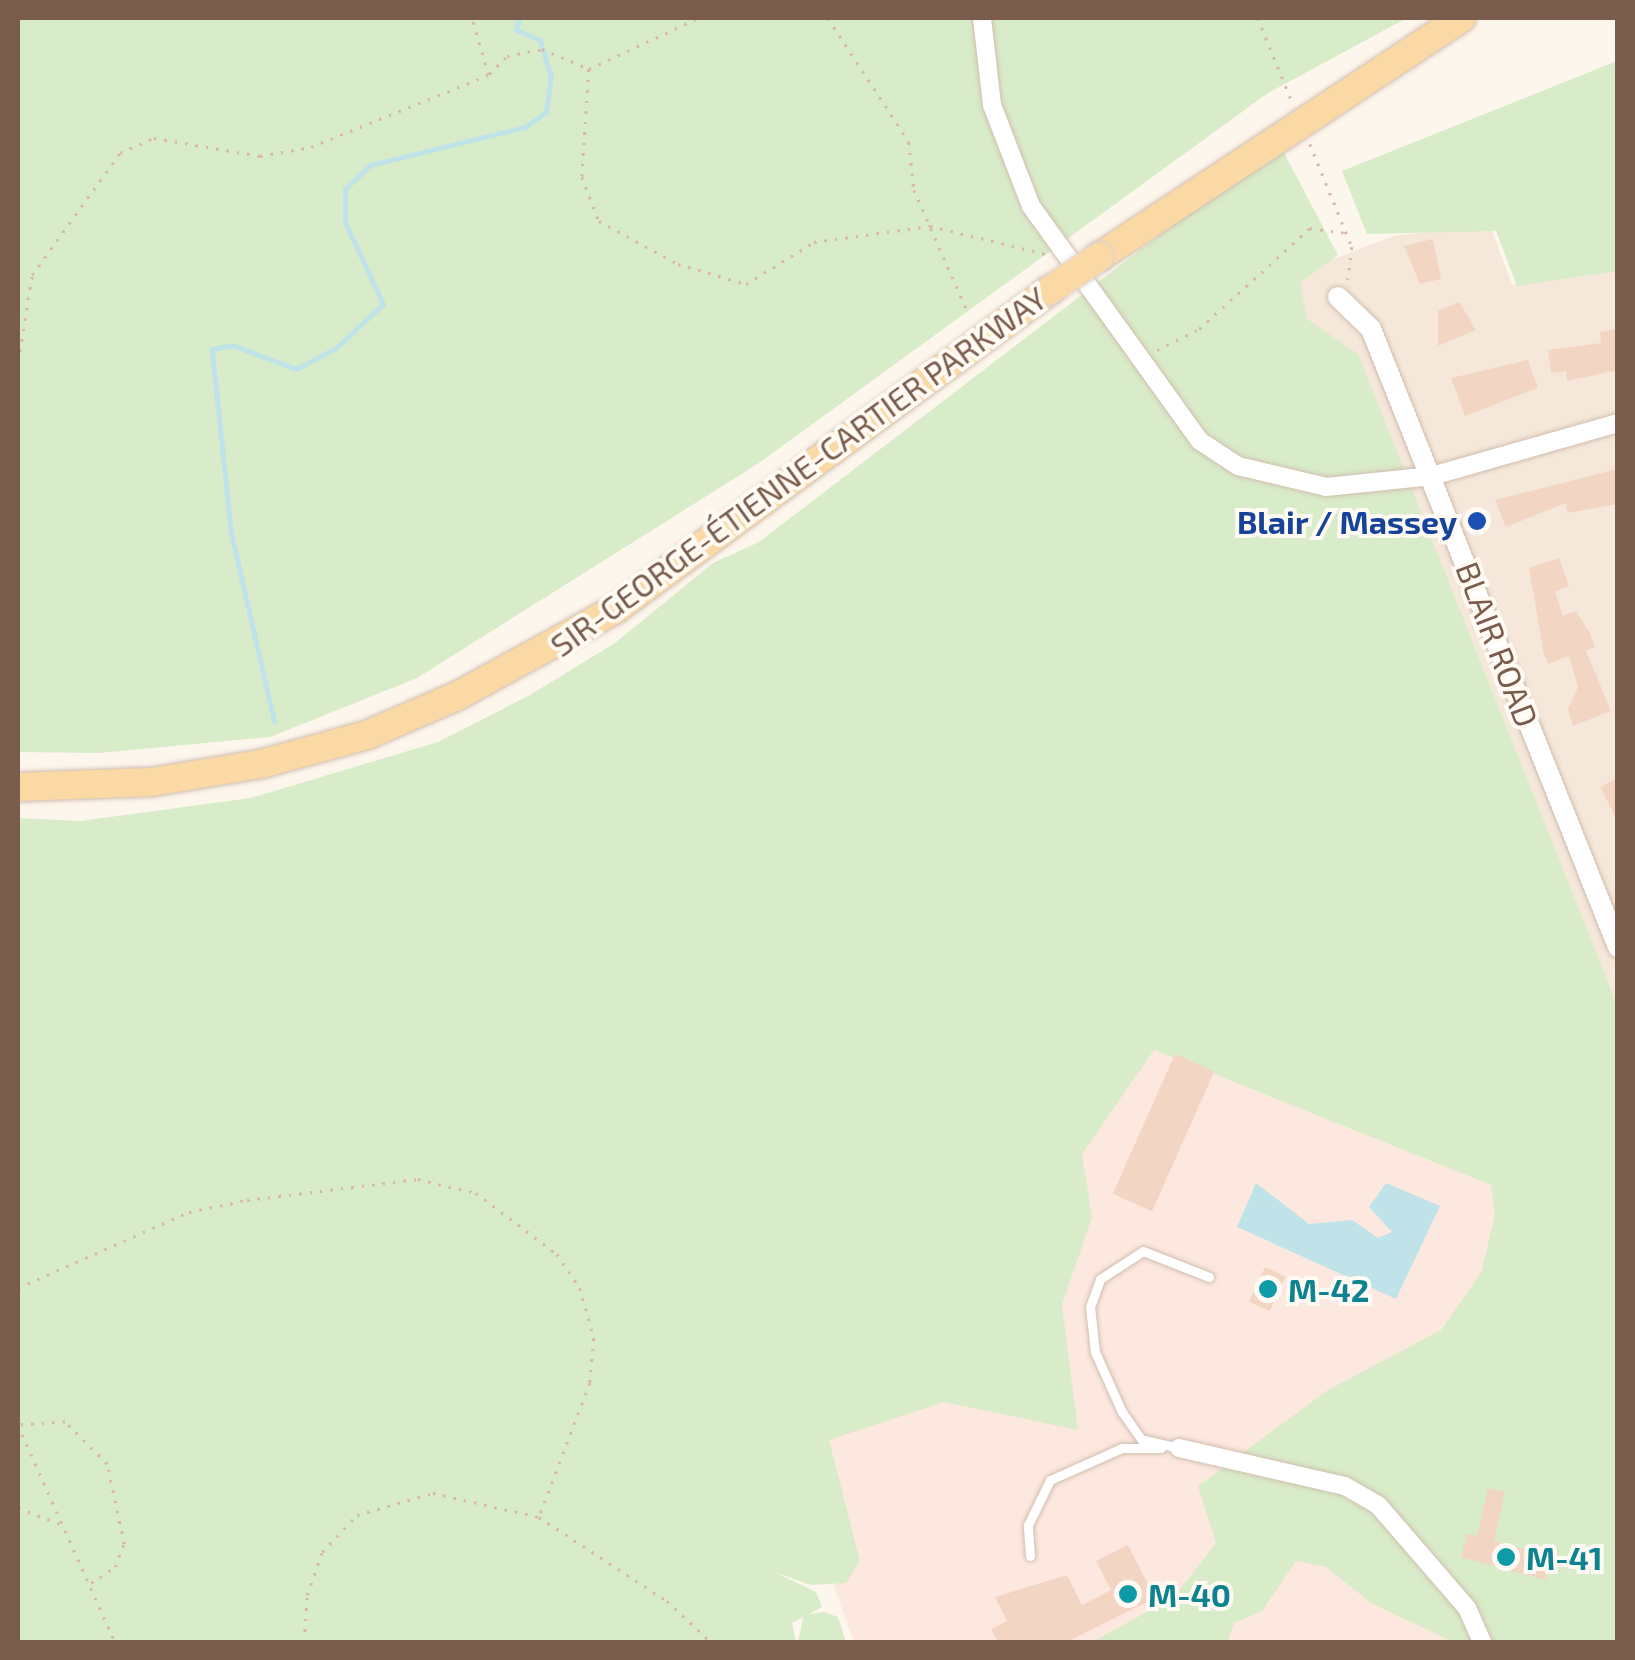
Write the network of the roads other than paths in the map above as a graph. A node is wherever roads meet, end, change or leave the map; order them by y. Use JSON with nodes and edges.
{"nodes":[{"id":1,"x":982,"y":18,"type":"edge"},
{"id":2,"x":1462,"y":18,"type":"edge"},
{"id":3,"x":1338,"y":297,"type":"road end"},
{"id":4,"x":1618,"y":423,"type":"edge"},
{"id":5,"x":1432,"y":476,"type":"junction"},
{"id":6,"x":18,"y":787,"type":"edge"},
{"id":7,"x":1618,"y":947,"type":"edge"},
{"id":8,"x":1210,"y":1277,"type":"dead end"},
{"id":9,"x":1179,"y":1448,"type":"junction"},
{"id":10,"x":1030,"y":1556,"type":"dead end"},
{"id":11,"x":1482,"y":1642,"type":"edge"}],
"edges":[{"from":1,"to":5,"type":"street"},
{"from":2,"to":6,"type":"main road","name":"SIR-GEORGE-ÉTIENNE-CARTIER PARKWAY","bridge":true},
{"from":3,"to":5,"type":"street","name":"BLAIR ROAD"},
{"from":4,"to":5,"type":"street"},
{"from":5,"to":7,"type":"street","name":"BLAIR ROAD"},
{"from":8,"to":9,"type":"lane"},
{"from":9,"to":10,"type":"lane"},
{"from":9,"to":11,"type":"street"}]}
